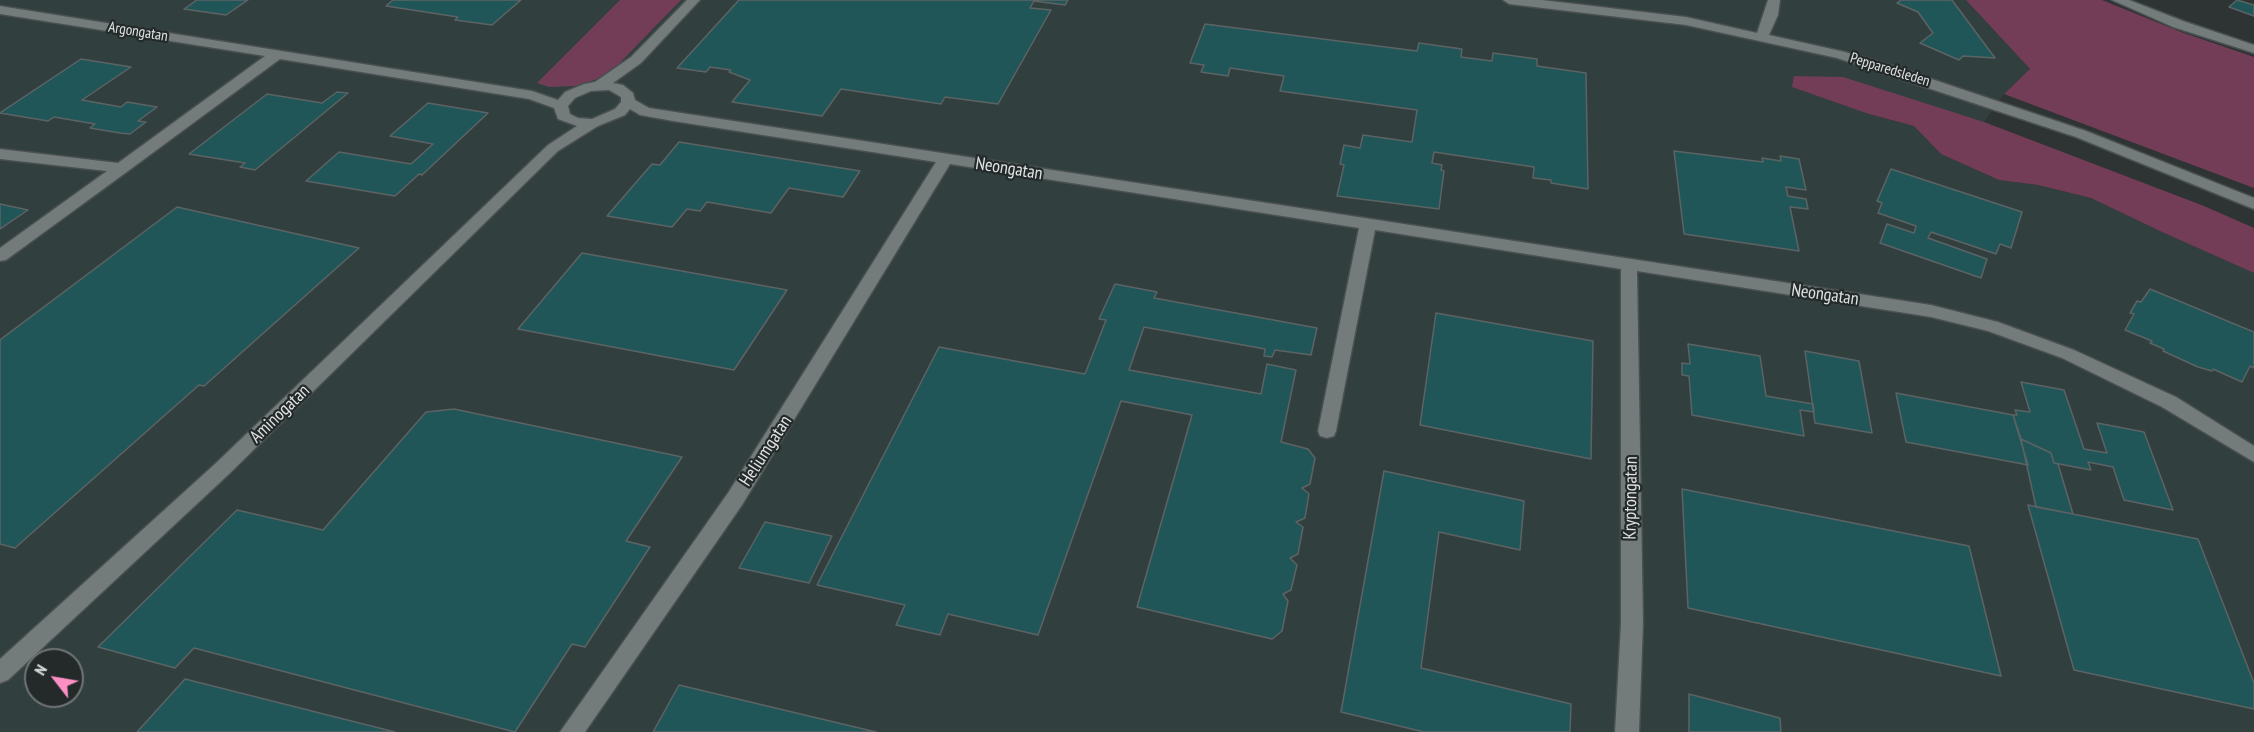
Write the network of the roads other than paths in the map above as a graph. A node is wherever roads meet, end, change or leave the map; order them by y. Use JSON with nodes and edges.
{"nodes":[{"id":1,"x":694,"y":0,"type":"edge"},
{"id":2,"x":1509,"y":0,"type":"edge"},
{"id":3,"x":1774,"y":0,"type":"edge"},
{"id":4,"x":2118,"y":0,"type":"edge"},
{"id":5,"x":0,"y":10,"type":"edge"},
{"id":6,"x":1762,"y":36,"type":"junction"},
{"id":7,"x":2254,"y":49,"type":"edge"},
{"id":8,"x":276,"y":55,"type":"junction"},
{"id":9,"x":636,"y":60,"type":"junction"},
{"id":10,"x":599,"y":86,"type":"junction"},
{"id":11,"x":579,"y":90,"type":"junction"},
{"id":12,"x":532,"y":95,"type":"junction"},
{"id":13,"x":627,"y":97,"type":"junction"},
{"id":14,"x":562,"y":111,"type":"junction"},
{"id":15,"x":650,"y":113,"type":"junction"},
{"id":16,"x":613,"y":116,"type":"junction"},
{"id":17,"x":593,"y":123,"type":"junction"},
{"id":18,"x":553,"y":148,"type":"junction"},
{"id":19,"x":0,"y":154,"type":"edge"},
{"id":20,"x":945,"y":160,"type":"junction"},
{"id":21,"x":123,"y":168,"type":"junction"},
{"id":22,"x":2254,"y":204,"type":"edge"},
{"id":23,"x":1368,"y":225,"type":"junction"},
{"id":24,"x":0,"y":256,"type":"edge"},
{"id":25,"x":1629,"y":265,"type":"junction"},
{"id":26,"x":1327,"y":431,"type":"dead end"},
{"id":27,"x":2254,"y":455,"type":"edge"},
{"id":28,"x":0,"y":673,"type":"edge"},
{"id":29,"x":572,"y":732,"type":"edge"},
{"id":30,"x":1627,"y":732,"type":"edge"}],
"edges":[{"from":1,"to":9,"type":"street"},
{"from":2,"to":6,"type":"street","name":"Pepparedsleden"},
{"from":3,"to":6,"type":"street"},
{"from":4,"to":7,"type":"street"},
{"from":5,"to":8,"type":"street","name":"Argongatan"},
{"from":6,"to":22,"type":"street","name":"Pepparedsleden"},
{"from":8,"to":12,"type":"street","name":"Argongatan"},
{"from":8,"to":21,"type":"street"},
{"from":9,"to":10,"type":"street"},
{"from":9,"to":13,"type":"street"},
{"from":10,"to":11,"type":"street","name":"Argongatan"},
{"from":10,"to":13,"type":"street","name":"Neongatan"},
{"from":11,"to":12,"type":"street","name":"Argongatan"},
{"from":11,"to":14,"type":"street"},
{"from":12,"to":14,"type":"street","name":"Argongatan"},
{"from":13,"to":15,"type":"street","name":"Neongatan"},
{"from":13,"to":16,"type":"street"},
{"from":14,"to":17,"type":"street","name":"Argongatan"},
{"from":14,"to":18,"type":"street","name":"Aminogatan"},
{"from":15,"to":16,"type":"street","name":"Neongatan"},
{"from":15,"to":20,"type":"street","name":"Neongatan"},
{"from":16,"to":17,"type":"street","name":"Aminogatan"},
{"from":17,"to":18,"type":"street","name":"Aminogatan"},
{"from":18,"to":28,"type":"street","name":"Aminogatan"},
{"from":19,"to":21,"type":"street"},
{"from":20,"to":23,"type":"street","name":"Neongatan"},
{"from":20,"to":29,"type":"street","name":"Heliumgatan"},
{"from":21,"to":24,"type":"street"},
{"from":23,"to":25,"type":"street","name":"Neongatan"},
{"from":23,"to":26,"type":"street"},
{"from":25,"to":27,"type":"street","name":"Neongatan"},
{"from":25,"to":30,"type":"street","name":"Kryptongatan"}]}
